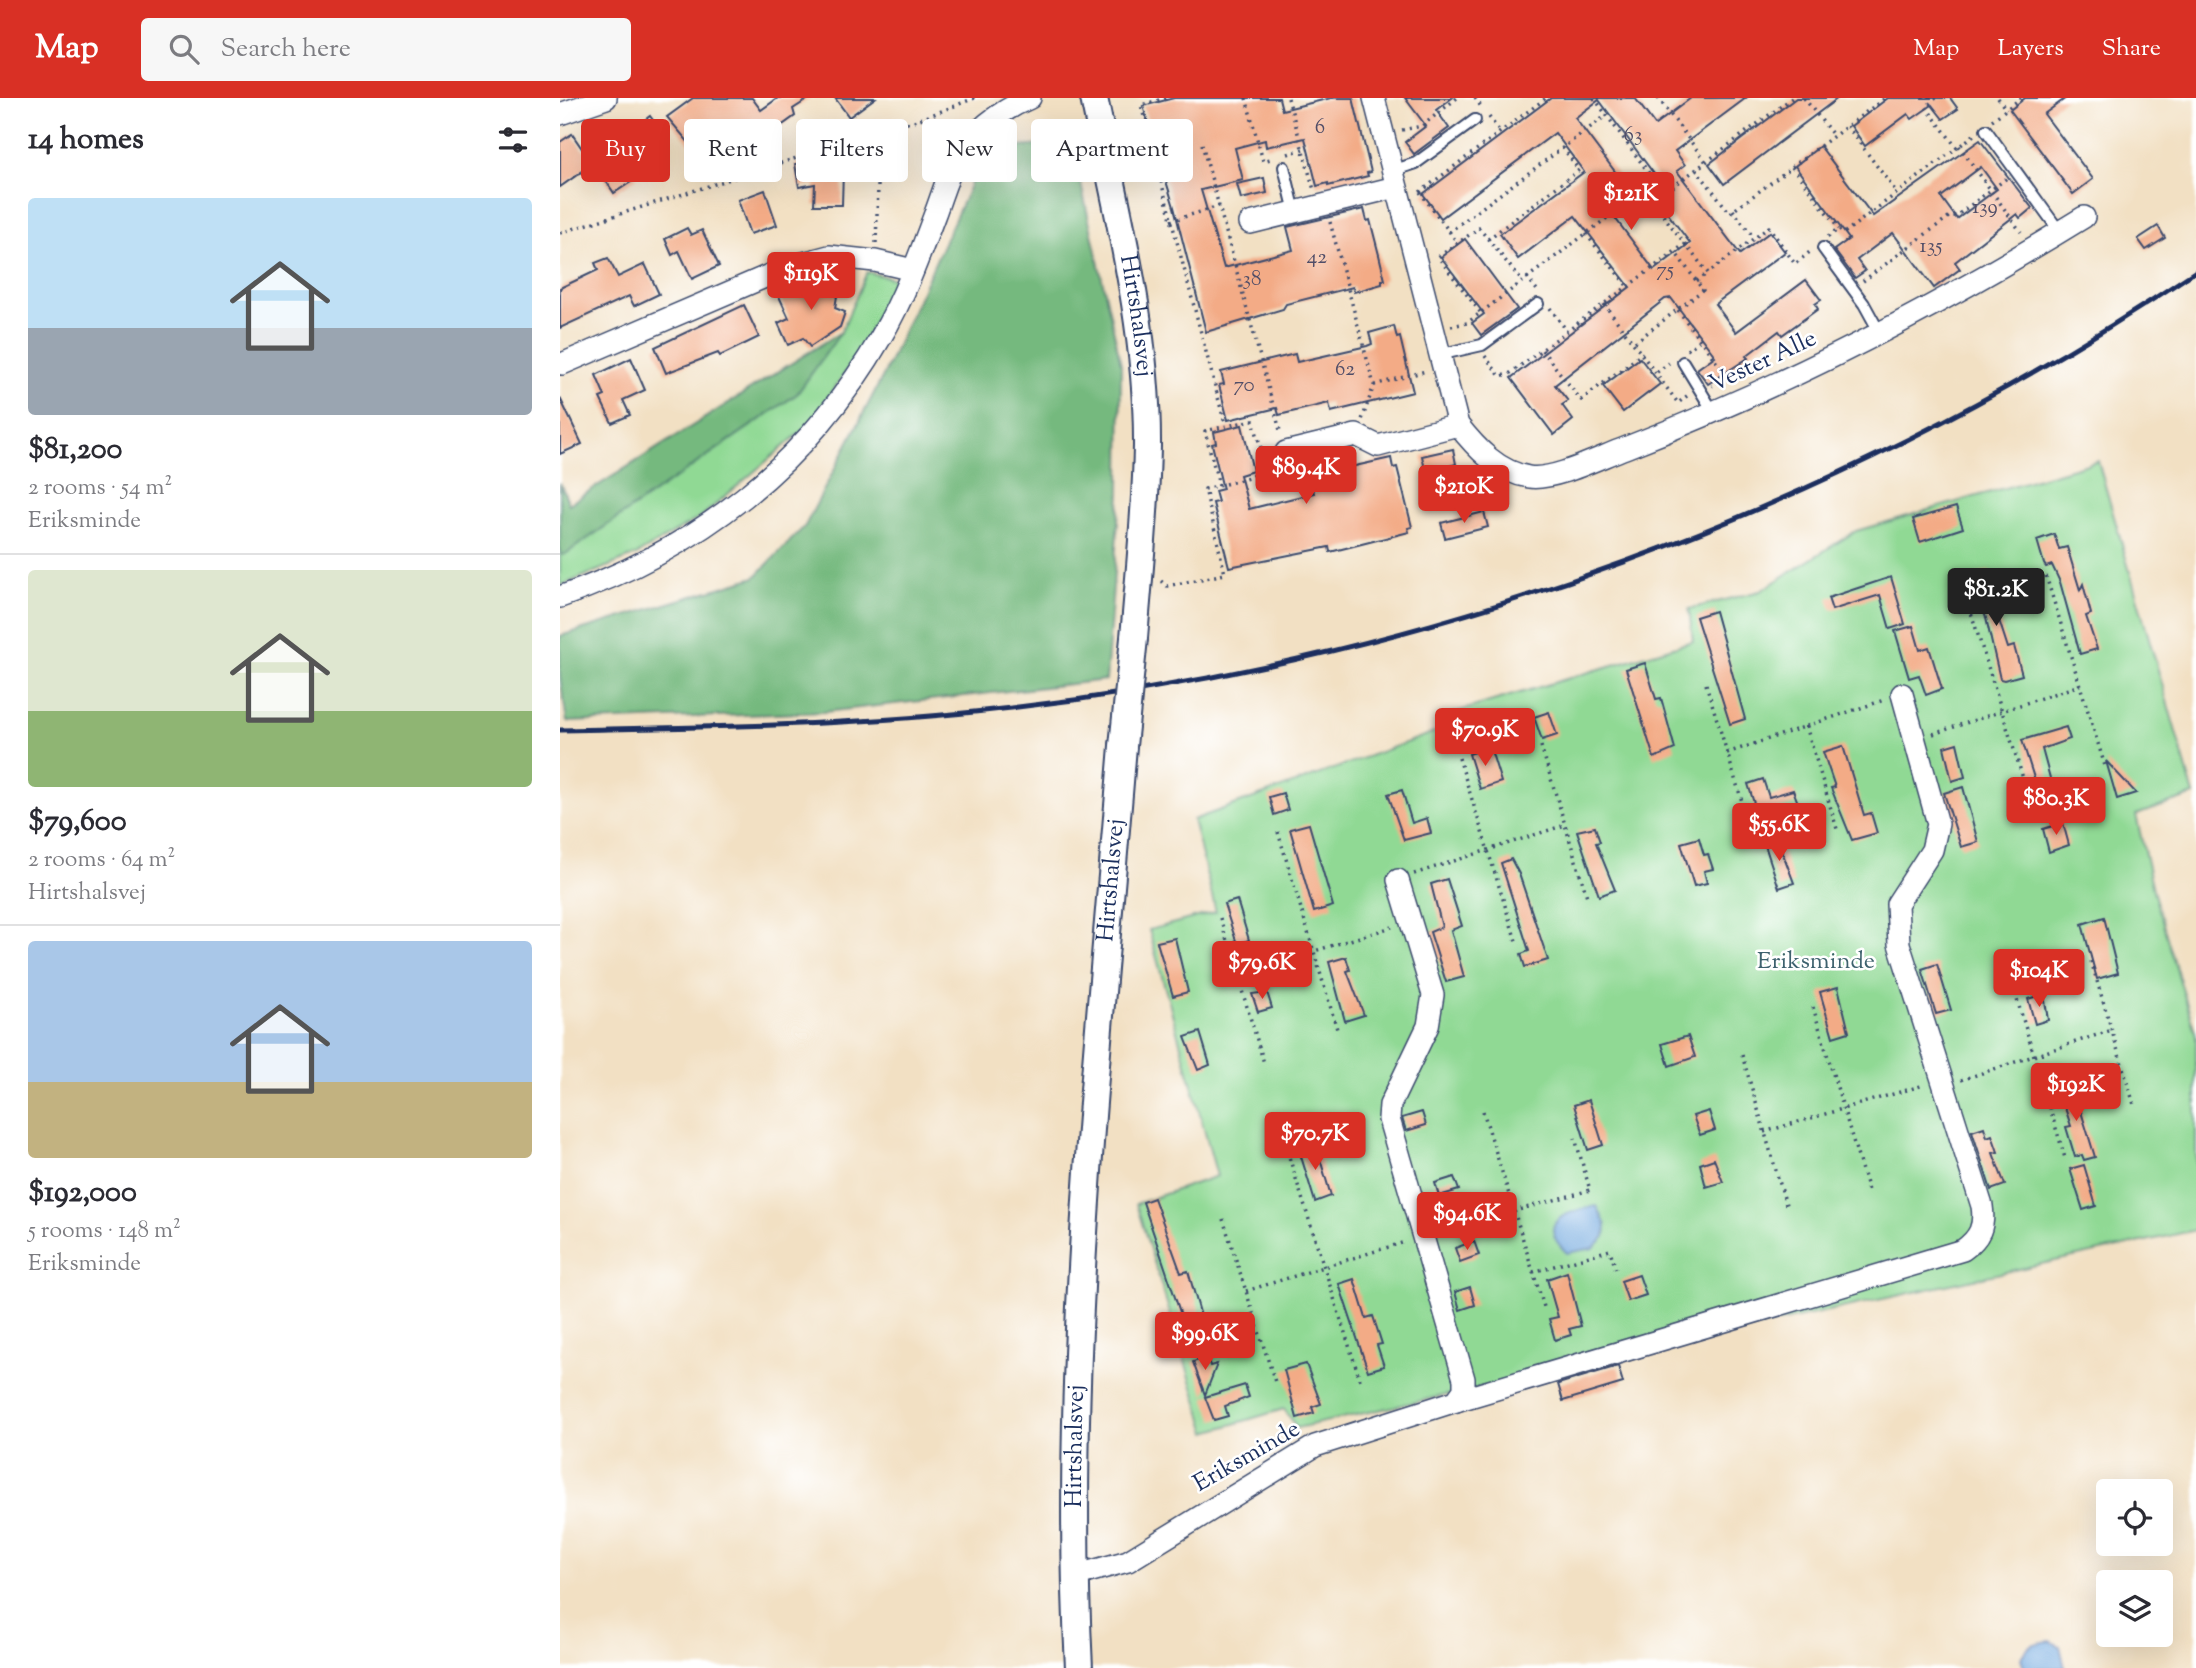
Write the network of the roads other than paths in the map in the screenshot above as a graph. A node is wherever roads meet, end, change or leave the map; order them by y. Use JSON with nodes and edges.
{"nodes":[{"id":1,"x":606,"y":98,"type":"edge"},
{"id":2,"x":1030,"y":98,"type":"edge"},
{"id":3,"x":1094,"y":98,"type":"edge"},
{"id":4,"x":1374,"y":98,"type":"edge"},
{"id":5,"x":560,"y":114,"type":"edge"},
{"id":6,"x":1475,"y":120,"type":"dead end"},
{"id":7,"x":1986,"y":130,"type":"dead end"},
{"id":8,"x":1284,"y":167,"type":"dead end"},
{"id":9,"x":1397,"y":175,"type":"junction"},
{"id":10,"x":1295,"y":212,"type":"junction"},
{"id":11,"x":2084,"y":217,"type":"dead end"},
{"id":12,"x":1250,"y":223,"type":"dead end"},
{"id":13,"x":2054,"y":223,"type":"junction"},
{"id":14,"x":1823,"y":248,"type":"dead end"},
{"id":15,"x":913,"y":270,"type":"junction"},
{"id":16,"x":1538,"y":304,"type":"dead end"},
{"id":17,"x":1881,"y":335,"type":"junction"},
{"id":18,"x":1440,"y":361,"type":"junction"},
{"id":19,"x":1683,"y":362,"type":"dead end"},
{"id":20,"x":562,"y":364,"type":"dead end"},
{"id":21,"x":1714,"y":414,"type":"junction"},
{"id":22,"x":1458,"y":425,"type":"junction"},
{"id":23,"x":1286,"y":452,"type":"road end"},
{"id":24,"x":560,"y":597,"type":"edge"},
{"id":25,"x":1902,"y":694,"type":"road end"},
{"id":26,"x":1398,"y":880,"type":"road end"},
{"id":27,"x":1456,"y":1401,"type":"junction"},
{"id":28,"x":1074,"y":1576,"type":"junction"},
{"id":29,"x":1079,"y":1668,"type":"edge"}],
"edges":[{"from":1,"to":5,"type":"street"},
{"from":2,"to":15,"type":"street"},
{"from":3,"to":28,"type":"street","name":"Hirtshalsvej","bridge":true},
{"from":4,"to":9,"type":"street","name":"Vester Alle"},
{"from":6,"to":9,"type":"lane"},
{"from":7,"to":13,"type":"lane"},
{"from":8,"to":10,"type":"lane"},
{"from":9,"to":10,"type":"street"},
{"from":9,"to":18,"type":"street","name":"Vester Alle"},
{"from":10,"to":12,"type":"street"},
{"from":11,"to":13,"type":"street","name":"Vester Alle"},
{"from":13,"to":17,"type":"street","name":"Vester Alle"},
{"from":14,"to":17,"type":"lane"},
{"from":15,"to":20,"type":"street"},
{"from":15,"to":24,"type":"street"},
{"from":16,"to":18,"type":"lane"},
{"from":17,"to":21,"type":"street","name":"Vester Alle"},
{"from":18,"to":22,"type":"street","name":"Vester Alle"},
{"from":19,"to":21,"type":"lane"},
{"from":21,"to":22,"type":"street","name":"Vester Alle"},
{"from":22,"to":23,"type":"street"},
{"from":25,"to":27,"type":"street","name":"Eriksminde"},
{"from":26,"to":27,"type":"street"},
{"from":27,"to":28,"type":"street","name":"Eriksminde"},
{"from":28,"to":29,"type":"street","name":"Hirtshalsvej"}]}
